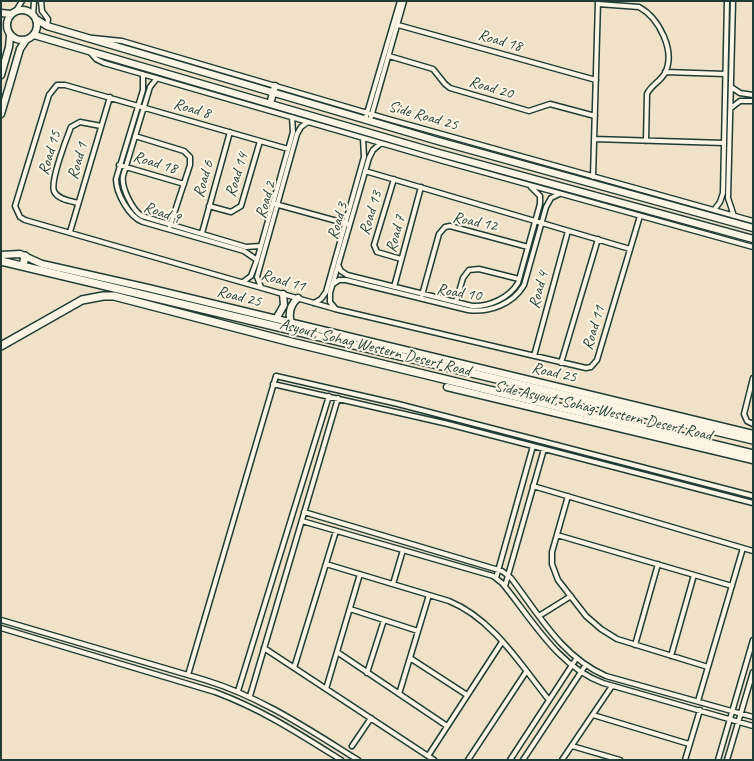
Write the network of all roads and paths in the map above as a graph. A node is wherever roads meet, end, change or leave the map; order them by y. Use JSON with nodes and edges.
{"nodes":[{"id":1,"x":22,"y":1,"type":"edge"},
{"id":2,"x":34,"y":1,"type":"edge"},
{"id":3,"x":41,"y":1,"type":"edge"},
{"id":4,"x":402,"y":1,"type":"edge"},
{"id":5,"x":727,"y":1,"type":"edge"},
{"id":6,"x":733,"y":1,"type":"edge"},
{"id":7,"x":598,"y":3,"type":"edge"},
{"id":8,"x":14,"y":12,"type":"junction"},
{"id":9,"x":1,"y":13,"type":"edge"},
{"id":10,"x":34,"y":17,"type":"junction"},
{"id":11,"x":398,"y":25,"type":"junction"},
{"id":12,"x":47,"y":26,"type":"junction"},
{"id":13,"x":4,"y":27,"type":"edge"},
{"id":14,"x":34,"y":35,"type":"junction"},
{"id":15,"x":10,"y":36,"type":"junction"},
{"id":16,"x":86,"y":38,"type":"junction"},
{"id":17,"x":26,"y":40,"type":"junction"},
{"id":18,"x":90,"y":51,"type":"junction"},
{"id":19,"x":165,"y":54,"type":"junction"},
{"id":20,"x":389,"y":56,"type":"junction"},
{"id":21,"x":163,"y":61,"type":"junction"},
{"id":22,"x":665,"y":72,"type":"junction"},
{"id":23,"x":143,"y":74,"type":"junction"},
{"id":24,"x":726,"y":74,"type":"junction"},
{"id":25,"x":1,"y":75,"type":"edge"},
{"id":26,"x":157,"y":78,"type":"junction"},
{"id":27,"x":596,"y":80,"type":"junction"},
{"id":28,"x":275,"y":86,"type":"junction"},
{"id":29,"x":731,"y":87,"type":"junction"},
{"id":30,"x":90,"y":92,"type":"joint"},
{"id":31,"x":273,"y":93,"type":"junction"},
{"id":32,"x":753,"y":95,"type":"edge"},
{"id":33,"x":110,"y":97,"type":"junction"},
{"id":34,"x":753,"y":101,"type":"edge"},
{"id":35,"x":270,"y":104,"type":"junction"},
{"id":36,"x":139,"y":105,"type":"junction"},
{"id":37,"x":144,"y":107,"type":"junction"},
{"id":38,"x":731,"y":108,"type":"junction"},
{"id":39,"x":1,"y":114,"type":"edge"},
{"id":40,"x":595,"y":116,"type":"junction"},
{"id":41,"x":292,"y":117,"type":"junction"},
{"id":42,"x":368,"y":117,"type":"junction"},
{"id":43,"x":308,"y":122,"type":"junction"},
{"id":44,"x":331,"y":125,"type":"junction"},
{"id":45,"x":101,"y":126,"type":"junction"},
{"id":46,"x":230,"y":132,"type":"junction"},
{"id":47,"x":135,"y":136,"type":"junction"},
{"id":48,"x":363,"y":138,"type":"junction"},
{"id":49,"x":594,"y":139,"type":"junction"},
{"id":50,"x":260,"y":141,"type":"junction"},
{"id":51,"x":438,"y":141,"type":"junction"},
{"id":52,"x":646,"y":141,"type":"junction"},
{"id":53,"x":381,"y":143,"type":"junction"},
{"id":54,"x":724,"y":143,"type":"junction"},
{"id":55,"x":288,"y":149,"type":"junction"},
{"id":56,"x":500,"y":150,"type":"junction"},
{"id":57,"x":435,"y":152,"type":"junction"},
{"id":58,"x":498,"y":158,"type":"junction"},
{"id":59,"x":119,"y":165,"type":"junction"},
{"id":60,"x":126,"y":166,"type":"junction"},
{"id":61,"x":365,"y":171,"type":"junction"},
{"id":62,"x":593,"y":176,"type":"junction"},
{"id":63,"x":394,"y":179,"type":"junction"},
{"id":64,"x":184,"y":184,"type":"junction"},
{"id":65,"x":527,"y":184,"type":"junction"},
{"id":66,"x":628,"y":186,"type":"junction"},
{"id":67,"x":421,"y":187,"type":"junction"},
{"id":68,"x":626,"y":193,"type":"junction"},
{"id":69,"x":560,"y":194,"type":"junction"},
{"id":70,"x":609,"y":200,"type":"junction"},
{"id":71,"x":78,"y":203,"type":"junction"},
{"id":72,"x":275,"y":204,"type":"junction"},
{"id":73,"x":209,"y":206,"type":"junction"},
{"id":74,"x":607,"y":207,"type":"junction"},
{"id":75,"x":714,"y":210,"type":"junction"},
{"id":76,"x":640,"y":216,"type":"junction"},
{"id":77,"x":734,"y":216,"type":"junction"},
{"id":78,"x":535,"y":221,"type":"junction"},
{"id":79,"x":753,"y":221,"type":"edge"},
{"id":80,"x":541,"y":223,"type":"junction"},
{"id":81,"x":170,"y":224,"type":"junction"},
{"id":82,"x":347,"y":224,"type":"junction"},
{"id":83,"x":750,"y":228,"type":"edge"},
{"id":84,"x":169,"y":229,"type":"junction"},
{"id":85,"x":568,"y":230,"type":"junction"},
{"id":86,"x":70,"y":232,"type":"junction"},
{"id":87,"x":202,"y":233,"type":"junction"},
{"id":88,"x":744,"y":237,"type":"junction"},
{"id":89,"x":752,"y":238,"type":"edge"},
{"id":90,"x":598,"y":239,"type":"junction"},
{"id":91,"x":260,"y":246,"type":"junction"},
{"id":92,"x":528,"y":247,"type":"junction"},
{"id":93,"x":751,"y":247,"type":"edge"},
{"id":94,"x":630,"y":249,"type":"junction"},
{"id":95,"x":1,"y":255,"type":"edge"},
{"id":96,"x":25,"y":256,"type":"junction"},
{"id":97,"x":401,"y":259,"type":"junction"},
{"id":98,"x":256,"y":260,"type":"junction"},
{"id":99,"x":1,"y":261,"type":"edge"},
{"id":100,"x":338,"y":265,"type":"junction"},
{"id":101,"x":23,"y":266,"type":"junction"},
{"id":102,"x":41,"y":267,"type":"junction"},
{"id":103,"x":518,"y":281,"type":"junction"},
{"id":104,"x":242,"y":282,"type":"junction"},
{"id":105,"x":333,"y":284,"type":"junction"},
{"id":106,"x":524,"y":285,"type":"junction"},
{"id":107,"x":394,"y":287,"type":"junction"},
{"id":108,"x":261,"y":288,"type":"junction"},
{"id":109,"x":283,"y":294,"type":"junction"},
{"id":110,"x":422,"y":296,"type":"junction"},
{"id":111,"x":298,"y":298,"type":"junction"},
{"id":112,"x":456,"y":302,"type":"junction"},
{"id":113,"x":314,"y":303,"type":"junction"},
{"id":114,"x":335,"y":309,"type":"junction"},
{"id":115,"x":477,"y":309,"type":"junction"},
{"id":116,"x":276,"y":319,"type":"junction"},
{"id":117,"x":292,"y":323,"type":"junction"},
{"id":118,"x":1,"y":346,"type":"edge"},
{"id":119,"x":534,"y":356,"type":"junction"},
{"id":120,"x":561,"y":363,"type":"junction"},
{"id":121,"x":753,"y":378,"type":"edge"},
{"id":122,"x":447,"y":383,"type":"junction"},
{"id":123,"x":273,"y":384,"type":"junction"},
{"id":124,"x":329,"y":396,"type":"junction"},
{"id":125,"x":338,"y":398,"type":"junction"},
{"id":126,"x":753,"y":424,"type":"edge"},
{"id":127,"x":753,"y":434,"type":"edge"},
{"id":128,"x":753,"y":440,"type":"edge"},
{"id":129,"x":533,"y":446,"type":"junction"},
{"id":130,"x":544,"y":449,"type":"junction"},
{"id":131,"x":753,"y":454,"type":"edge"},
{"id":132,"x":753,"y":460,"type":"edge"},
{"id":133,"x":533,"y":486,"type":"junction"},
{"id":134,"x":568,"y":496,"type":"junction"},
{"id":135,"x":753,"y":496,"type":"edge"},
{"id":136,"x":753,"y":504,"type":"edge"},
{"id":137,"x":304,"y":512,"type":"junction"},
{"id":138,"x":302,"y":521,"type":"junction"},
{"id":139,"x":336,"y":531,"type":"junction"},
{"id":140,"x":557,"y":535,"type":"junction"},
{"id":141,"x":743,"y":548,"type":"junction"},
{"id":142,"x":403,"y":550,"type":"junction"},
{"id":143,"x":753,"y":551,"type":"edge"},
{"id":144,"x":326,"y":564,"type":"junction"},
{"id":145,"x":658,"y":564,"type":"junction"},
{"id":146,"x":498,"y":570,"type":"junction"},
{"id":147,"x":360,"y":574,"type":"junction"},
{"id":148,"x":508,"y":575,"type":"junction"},
{"id":149,"x":694,"y":575,"type":"junction"},
{"id":150,"x":496,"y":578,"type":"junction"},
{"id":151,"x":393,"y":584,"type":"junction"},
{"id":152,"x":505,"y":586,"type":"junction"},
{"id":153,"x":732,"y":586,"type":"junction"},
{"id":154,"x":429,"y":595,"type":"junction"},
{"id":155,"x":571,"y":596,"type":"junction"},
{"id":156,"x":350,"y":609,"type":"junction"},
{"id":157,"x":539,"y":616,"type":"junction"},
{"id":158,"x":1,"y":620,"type":"edge"},
{"id":159,"x":384,"y":620,"type":"junction"},
{"id":160,"x":1,"y":628,"type":"edge"},
{"id":161,"x":418,"y":631,"type":"junction"},
{"id":162,"x":753,"y":640,"type":"edge"},
{"id":163,"x":502,"y":642,"type":"junction"},
{"id":164,"x":635,"y":645,"type":"junction"},
{"id":165,"x":264,"y":648,"type":"junction"},
{"id":166,"x":337,"y":652,"type":"junction"},
{"id":167,"x":671,"y":656,"type":"junction"},
{"id":168,"x":410,"y":658,"type":"junction"},
{"id":169,"x":576,"y":660,"type":"junction"},
{"id":170,"x":572,"y":666,"type":"junction"},
{"id":171,"x":586,"y":666,"type":"junction"},
{"id":172,"x":708,"y":667,"type":"junction"},
{"id":173,"x":294,"y":668,"type":"junction"},
{"id":174,"x":526,"y":672,"type":"junction"},
{"id":175,"x":753,"y":672,"type":"edge"},
{"id":176,"x":367,"y":673,"type":"junction"},
{"id":177,"x":581,"y":673,"type":"junction"},
{"id":178,"x":188,"y":675,"type":"junction"},
{"id":179,"x":612,"y":686,"type":"junction"},
{"id":180,"x":326,"y":689,"type":"junction"},
{"id":181,"x":238,"y":691,"type":"junction"},
{"id":182,"x":399,"y":694,"type":"junction"},
{"id":183,"x":467,"y":695,"type":"junction"},
{"id":184,"x":250,"y":696,"type":"junction"},
{"id":185,"x":549,"y":700,"type":"junction"},
{"id":186,"x":698,"y":702,"type":"junction"},
{"id":187,"x":700,"y":710,"type":"junction"},
{"id":188,"x":732,"y":711,"type":"junction"},
{"id":189,"x":741,"y":714,"type":"junction"},
{"id":190,"x":593,"y":715,"type":"junction"},
{"id":191,"x":753,"y":717,"type":"edge"},
{"id":192,"x":371,"y":718,"type":"junction"},
{"id":193,"x":730,"y":719,"type":"junction"},
{"id":194,"x":738,"y":721,"type":"junction"},
{"id":195,"x":448,"y":726,"type":"junction"},
{"id":196,"x":753,"y":726,"type":"edge"},
{"id":197,"x":689,"y":744,"type":"junction"},
{"id":198,"x":352,"y":746,"type":"dead end"},
{"id":199,"x":572,"y":746,"type":"junction"},
{"id":200,"x":428,"y":756,"type":"junction"},
{"id":201,"x":341,"y":760,"type":"edge"},
{"id":202,"x":358,"y":760,"type":"edge"},
{"id":203,"x":434,"y":760,"type":"edge"},
{"id":204,"x":468,"y":760,"type":"edge"},
{"id":205,"x":510,"y":760,"type":"edge"},
{"id":206,"x":523,"y":760,"type":"edge"},
{"id":207,"x":562,"y":760,"type":"edge"},
{"id":208,"x":620,"y":760,"type":"edge"},
{"id":209,"x":685,"y":760,"type":"edge"},
{"id":210,"x":718,"y":760,"type":"edge"},
{"id":211,"x":727,"y":760,"type":"edge"}],
"edges":[{"from":1,"to":8,"type":"street"},
{"from":2,"to":10,"type":"street"},
{"from":3,"to":12,"type":"street"},
{"from":4,"to":11,"type":"street"},
{"from":4,"to":42,"type":"street"},
{"from":5,"to":24,"type":"street"},
{"from":6,"to":29,"type":"street"},
{"from":7,"to":22,"type":"street"},
{"from":7,"to":27,"type":"street"},
{"from":8,"to":9,"type":"street"},
{"from":8,"to":10,"type":"street"},
{"from":8,"to":13,"type":"street"},
{"from":10,"to":12,"type":"street"},
{"from":10,"to":14,"type":"street"},
{"from":11,"to":20,"type":"street"},
{"from":11,"to":27,"type":"street","name":"Road 18"},
{"from":12,"to":16,"type":"street"},
{"from":13,"to":15,"type":"street"},
{"from":14,"to":17,"type":"street"},
{"from":14,"to":18,"type":"street"},
{"from":15,"to":17,"type":"street"},
{"from":15,"to":25,"type":"street"},
{"from":16,"to":19,"type":"street","name":"Side Road 25"},
{"from":16,"to":21,"type":"street"},
{"from":17,"to":39,"type":"street"},
{"from":18,"to":23,"type":"street"},
{"from":18,"to":35,"type":"street"},
{"from":19,"to":21,"type":"street"},
{"from":19,"to":28,"type":"street","name":"Side Road 25"},
{"from":20,"to":40,"type":"street","name":"Road 20"},
{"from":20,"to":42,"type":"street"},
{"from":21,"to":31,"type":"street"},
{"from":22,"to":24,"type":"street"},
{"from":22,"to":52,"type":"street"},
{"from":23,"to":26,"type":"street"},
{"from":23,"to":36,"type":"street","name":"Road 9"},
{"from":24,"to":54,"type":"street"},
{"from":26,"to":37,"type":"street","name":"Road 9"},
{"from":26,"to":41,"type":"street"},
{"from":27,"to":40,"type":"street"},
{"from":28,"to":31,"type":"street"},
{"from":28,"to":42,"type":"street","name":"Side Road 25"},
{"from":29,"to":32,"type":"street"},
{"from":29,"to":38,"type":"street"},
{"from":30,"to":33,"type":"street","name":"Road 8"},
{"from":30,"to":86,"type":"street","name":"Road 11"},
{"from":31,"to":35,"type":"street"},
{"from":31,"to":42,"type":"street"},
{"from":33,"to":36,"type":"street","name":"Road 8"},
{"from":33,"to":45,"type":"street","name":"Road 1"},
{"from":34,"to":38,"type":"street"},
{"from":35,"to":44,"type":"street"},
{"from":36,"to":37,"type":"street","name":"Road 8"},
{"from":36,"to":59,"type":"street","name":"Road 9"},
{"from":37,"to":46,"type":"street","name":"Road 8"},
{"from":37,"to":47,"type":"street","name":"Road 9"},
{"from":38,"to":77,"type":"street"},
{"from":40,"to":49,"type":"street"},
{"from":41,"to":43,"type":"street"},
{"from":41,"to":55,"type":"street","name":"Road 2"},
{"from":42,"to":51,"type":"street"},
{"from":42,"to":56,"type":"street","name":"Side Road 25"},
{"from":43,"to":44,"type":"street"},
{"from":43,"to":72,"type":"street","name":"Road 2"},
{"from":44,"to":48,"type":"street"},
{"from":44,"to":57,"type":"street"},
{"from":45,"to":71,"type":"street","name":"Road 1"},
{"from":45,"to":71,"type":"street","name":"Road 15"},
{"from":46,"to":50,"type":"street","name":"Road 8"},
{"from":46,"to":73,"type":"street","name":"Road 6"},
{"from":47,"to":60,"type":"street","name":"Road 9"},
{"from":47,"to":64,"type":"street"},
{"from":48,"to":53,"type":"street"},
{"from":48,"to":82,"type":"street","name":"Road 3"},
{"from":49,"to":52,"type":"street"},
{"from":49,"to":62,"type":"street"},
{"from":50,"to":55,"type":"street","name":"Road 8"},
{"from":50,"to":73,"type":"street","name":"Road 14"},
{"from":51,"to":57,"type":"street"},
{"from":51,"to":58,"type":"street"},
{"from":52,"to":54,"type":"street"},
{"from":53,"to":61,"type":"street","name":"Road 3"},
{"from":53,"to":65,"type":"street"},
{"from":54,"to":75,"type":"street"},
{"from":55,"to":72,"type":"street","name":"Road 2"},
{"from":56,"to":58,"type":"street"},
{"from":56,"to":62,"type":"street","name":"Side Road 25"},
{"from":57,"to":70,"type":"street"},
{"from":58,"to":68,"type":"street"},
{"from":59,"to":60,"type":"street","name":"Road 18"},
{"from":59,"to":84,"type":"street","name":"Road 9"},
{"from":60,"to":64,"type":"street","name":"Road 18"},
{"from":60,"to":81,"type":"street","name":"Road 9"},
{"from":61,"to":63,"type":"street"},
{"from":61,"to":82,"type":"street","name":"Road 3"},
{"from":62,"to":66,"type":"street","name":"Side Road 25"},
{"from":63,"to":67,"type":"street"},
{"from":63,"to":97,"type":"street","name":"Road 13"},
{"from":64,"to":81,"type":"street"},
{"from":65,"to":69,"type":"street"},
{"from":65,"to":78,"type":"street"},
{"from":66,"to":68,"type":"street"},
{"from":66,"to":75,"type":"street","name":"Side Road 25"},
{"from":67,"to":78,"type":"street"},
{"from":67,"to":97,"type":"street","name":"Road 7"},
{"from":68,"to":83,"type":"street"},
{"from":69,"to":74,"type":"street"},
{"from":69,"to":80,"type":"street","name":"Road 10"},
{"from":70,"to":74,"type":"street"},
{"from":70,"to":88,"type":"street"},
{"from":71,"to":86,"type":"street","name":"Road 1"},
{"from":72,"to":82,"type":"street"},
{"from":72,"to":91,"type":"street","name":"Road 2"},
{"from":72,"to":108,"type":"street","name":"Road 2"},
{"from":73,"to":87,"type":"street","name":"Road 6"},
{"from":74,"to":76,"type":"street"},
{"from":75,"to":77,"type":"street","name":"Side Road 25"},
{"from":76,"to":93,"type":"street"},
{"from":76,"to":94,"type":"street","name":"Road 11"},
{"from":77,"to":79,"type":"street","name":"Side Road 25"},
{"from":78,"to":80,"type":"street"},
{"from":78,"to":92,"type":"street"},
{"from":80,"to":85,"type":"street"},
{"from":80,"to":106,"type":"street","name":"Road 10"},
{"from":81,"to":84,"type":"street"},
{"from":81,"to":87,"type":"street","name":"Road 9"},
{"from":82,"to":100,"type":"street","name":"Road 3"},
{"from":82,"to":113,"type":"street","name":"Road 3"},
{"from":83,"to":88,"type":"street"},
{"from":84,"to":98,"type":"street","name":"Road 9"},
{"from":85,"to":90,"type":"street"},
{"from":85,"to":119,"type":"street","name":"Road 4"},
{"from":86,"to":104,"type":"street","name":"Road 11"},
{"from":87,"to":91,"type":"street","name":"Road 9"},
{"from":88,"to":89,"type":"street"},
{"from":89,"to":93,"type":"street"},
{"from":90,"to":94,"type":"street"},
{"from":90,"to":120,"type":"street"},
{"from":91,"to":98,"type":"street","name":"Road 2"},
{"from":92,"to":103,"type":"street"},
{"from":92,"to":110,"type":"street","name":"Road 12"},
{"from":94,"to":120,"type":"street","name":"Road 11"},
{"from":95,"to":96,"type":"street","name":"Road 25"},
{"from":96,"to":101,"type":"main road"},
{"from":96,"to":102,"type":"street","name":"Road 25"},
{"from":97,"to":107,"type":"street","name":"Road 7"},
{"from":98,"to":104,"type":"street","name":"Road 2"},
{"from":99,"to":101,"type":"main road","name":"Asyout, Sohag Western Desert Road"},
{"from":100,"to":105,"type":"street","name":"Road 3"},
{"from":100,"to":107,"type":"street","name":"Road 10"},
{"from":101,"to":102,"type":"main road","name":"Asyout, Sohag Western Desert Road"},
{"from":102,"to":116,"type":"street","name":"Road 25"},
{"from":102,"to":128,"type":"main road","name":"Asyout, Sohag Western Desert Road"},
{"from":103,"to":106,"type":"street"},
{"from":103,"to":112,"type":"street"},
{"from":103,"to":115,"type":"street","name":"Road 10"},
{"from":104,"to":108,"type":"street","name":"Road 11"},
{"from":105,"to":110,"type":"street","name":"Road 10"},
{"from":105,"to":114,"type":"street","name":"Road 3"},
{"from":106,"to":115,"type":"street","name":"Road 10"},
{"from":107,"to":110,"type":"street","name":"Road 10"},
{"from":108,"to":109,"type":"street","name":"Road 11"},
{"from":109,"to":111,"type":"street","name":"Road 11"},
{"from":109,"to":116,"type":"street"},
{"from":110,"to":112,"type":"street","name":"Road 10"},
{"from":110,"to":115,"type":"street","name":"Road 10"},
{"from":111,"to":113,"type":"street","name":"Road 11"},
{"from":111,"to":117,"type":"street"},
{"from":112,"to":115,"type":"street","name":"Road 10"},
{"from":113,"to":114,"type":"street","name":"Road 11"},
{"from":114,"to":119,"type":"street","name":"Road 11"},
{"from":116,"to":117,"type":"street","name":"Road 25"},
{"from":117,"to":127,"type":"street","name":"Road 25"},
{"from":118,"to":122,"type":"main road","name":"Asyout, Sohag Western Desert Road"},
{"from":119,"to":120,"type":"street","name":"Road 11"},
{"from":121,"to":126,"type":"street"},
{"from":122,"to":131,"type":"main road","name":"Asyout, Sohag Western Desert Road"},
{"from":122,"to":132,"type":"street","name":"Side Asyout, Sohag Western Desert Road"},
{"from":123,"to":124,"type":"street"},
{"from":123,"to":135,"type":"street"},
{"from":123,"to":178,"type":"street"},
{"from":124,"to":125,"type":"street"},
{"from":124,"to":181,"type":"street"},
{"from":125,"to":129,"type":"street"},
{"from":125,"to":137,"type":"street"},
{"from":129,"to":130,"type":"street"},
{"from":129,"to":146,"type":"street"},
{"from":130,"to":133,"type":"street"},
{"from":130,"to":136,"type":"street"},
{"from":133,"to":134,"type":"street"},
{"from":133,"to":148,"type":"street"},
{"from":134,"to":140,"type":"street"},
{"from":134,"to":141,"type":"street"},
{"from":137,"to":138,"type":"street"},
{"from":137,"to":146,"type":"street"},
{"from":138,"to":139,"type":"street"},
{"from":138,"to":165,"type":"street"},
{"from":139,"to":142,"type":"street"},
{"from":139,"to":144,"type":"street"},
{"from":140,"to":145,"type":"street"},
{"from":140,"to":155,"type":"street"},
{"from":141,"to":143,"type":"street"},
{"from":141,"to":153,"type":"street"},
{"from":142,"to":150,"type":"street"},
{"from":142,"to":151,"type":"street"},
{"from":144,"to":147,"type":"street"},
{"from":144,"to":173,"type":"street"},
{"from":145,"to":149,"type":"street"},
{"from":145,"to":164,"type":"street"},
{"from":146,"to":148,"type":"street"},
{"from":146,"to":150,"type":"street"},
{"from":147,"to":151,"type":"street"},
{"from":147,"to":156,"type":"street"},
{"from":148,"to":152,"type":"street"},
{"from":148,"to":157,"type":"street"},
{"from":149,"to":153,"type":"street"},
{"from":149,"to":167,"type":"street"},
{"from":150,"to":152,"type":"street"},
{"from":151,"to":154,"type":"street"},
{"from":152,"to":170,"type":"street"},
{"from":153,"to":172,"type":"street"},
{"from":154,"to":161,"type":"street"},
{"from":154,"to":163,"type":"street"},
{"from":155,"to":157,"type":"street"},
{"from":155,"to":164,"type":"street"},
{"from":156,"to":159,"type":"street"},
{"from":156,"to":166,"type":"street"},
{"from":157,"to":169,"type":"street"},
{"from":158,"to":178,"type":"street"},
{"from":159,"to":161,"type":"street"},
{"from":159,"to":176,"type":"street"},
{"from":160,"to":201,"type":"street"},
{"from":161,"to":168,"type":"street"},
{"from":162,"to":188,"type":"street"},
{"from":163,"to":174,"type":"street"},
{"from":163,"to":183,"type":"street"},
{"from":164,"to":167,"type":"street"},
{"from":165,"to":173,"type":"street"},
{"from":165,"to":184,"type":"street"},
{"from":166,"to":176,"type":"street"},
{"from":166,"to":180,"type":"street"},
{"from":167,"to":172,"type":"street"},
{"from":168,"to":182,"type":"street"},
{"from":168,"to":183,"type":"street"},
{"from":169,"to":170,"type":"street"},
{"from":169,"to":171,"type":"street"},
{"from":170,"to":177,"type":"street"},
{"from":170,"to":185,"type":"street"},
{"from":171,"to":177,"type":"street"},
{"from":171,"to":186,"type":"street"},
{"from":172,"to":186,"type":"street"},
{"from":173,"to":180,"type":"street"},
{"from":174,"to":185,"type":"street"},
{"from":174,"to":204,"type":"street"},
{"from":175,"to":189,"type":"street"},
{"from":176,"to":182,"type":"street"},
{"from":177,"to":179,"type":"street"},
{"from":177,"to":206,"type":"street"},
{"from":178,"to":181,"type":"street"},
{"from":179,"to":187,"type":"street"},
{"from":179,"to":190,"type":"street"},
{"from":180,"to":192,"type":"street"},
{"from":181,"to":184,"type":"street"},
{"from":182,"to":195,"type":"street"},
{"from":183,"to":195,"type":"street"},
{"from":184,"to":202,"type":"street"},
{"from":185,"to":205,"type":"street"},
{"from":186,"to":188,"type":"street"},
{"from":187,"to":193,"type":"street"},
{"from":187,"to":197,"type":"street"},
{"from":188,"to":189,"type":"street"},
{"from":188,"to":193,"type":"street"},
{"from":189,"to":191,"type":"street"},
{"from":189,"to":194,"type":"street"},
{"from":190,"to":197,"type":"street"},
{"from":190,"to":199,"type":"street"},
{"from":192,"to":198,"type":"street"},
{"from":192,"to":200,"type":"street"},
{"from":193,"to":194,"type":"street"},
{"from":193,"to":210,"type":"street"},
{"from":194,"to":196,"type":"street"},
{"from":194,"to":211,"type":"street"},
{"from":195,"to":200,"type":"street"},
{"from":197,"to":209,"type":"street"},
{"from":199,"to":207,"type":"street"},
{"from":199,"to":208,"type":"street"},
{"from":200,"to":203,"type":"street"}]}
